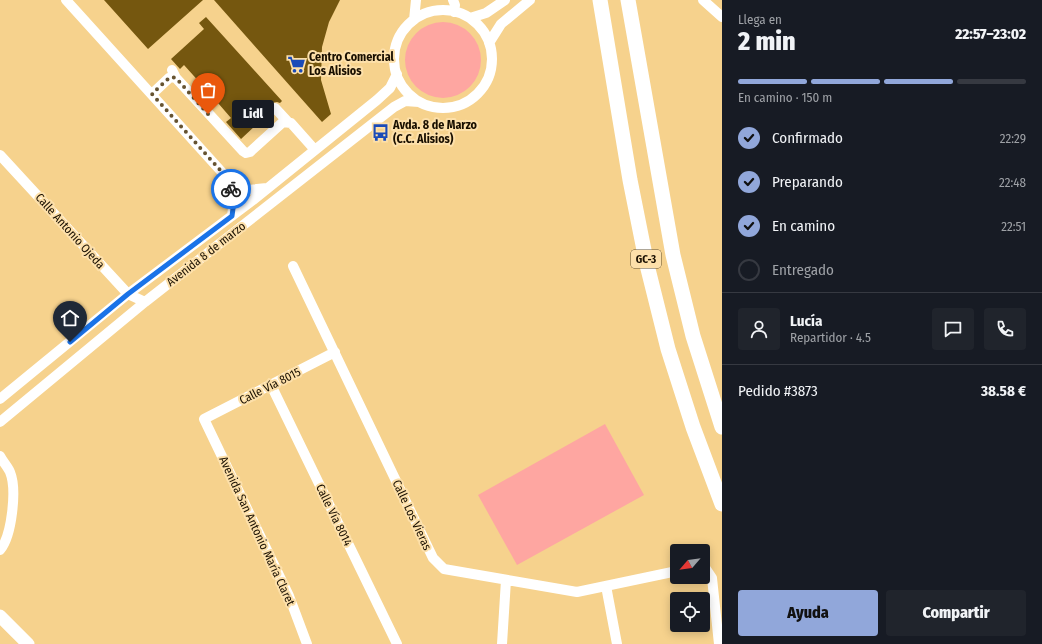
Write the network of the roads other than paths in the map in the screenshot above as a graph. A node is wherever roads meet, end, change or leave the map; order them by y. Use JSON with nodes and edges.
{"nodes":[{"id":1,"x":66,"y":0,"type":"edge"},
{"id":2,"x":417,"y":0,"type":"edge"},
{"id":3,"x":453,"y":0,"type":"edge"},
{"id":4,"x":494,"y":0,"type":"edge"},
{"id":5,"x":505,"y":0,"type":"edge"},
{"id":6,"x":530,"y":0,"type":"edge"},
{"id":7,"x":703,"y":0,"type":"edge"},
{"id":8,"x":628,"y":1,"type":"edge"},
{"id":9,"x":600,"y":3,"type":"edge"},
{"id":10,"x":430,"y":12,"type":"junction"},
{"id":11,"x":454,"y":12,"type":"junction"},
{"id":12,"x":468,"y":17,"type":"junction"},
{"id":13,"x":722,"y":17,"type":"edge"},
{"id":14,"x":414,"y":20,"type":"junction"},
{"id":15,"x":489,"y":43,"type":"junction"},
{"id":16,"x":397,"y":74,"type":"junction"},
{"id":17,"x":152,"y":94,"type":"junction"},
{"id":18,"x":419,"y":102,"type":"junction"},
{"id":19,"x":275,"y":108,"type":"dead end"},
{"id":20,"x":288,"y":122,"type":"junction"},
{"id":21,"x":315,"y":150,"type":"junction"},
{"id":22,"x":0,"y":154,"type":"edge"},
{"id":23,"x":229,"y":180,"type":"junction"},
{"id":24,"x":267,"y":188,"type":"junction"},
{"id":25,"x":232,"y":216,"type":"junction"},
{"id":26,"x":293,"y":266,"type":"dead end"},
{"id":27,"x":128,"y":294,"type":"junction"},
{"id":28,"x":145,"y":302,"type":"junction"},
{"id":29,"x":335,"y":352,"type":"junction"},
{"id":30,"x":271,"y":385,"type":"junction"},
{"id":31,"x":0,"y":399,"type":"edge"},
{"id":32,"x":204,"y":419,"type":"joint"},
{"id":33,"x":0,"y":422,"type":"edge"},
{"id":34,"x":722,"y":427,"type":"edge"},
{"id":35,"x":0,"y":456,"type":"edge"},
{"id":36,"x":722,"y":504,"type":"edge"},
{"id":37,"x":0,"y":550,"type":"edge"},
{"id":38,"x":670,"y":572,"type":"edge"},
{"id":39,"x":710,"y":575,"type":"edge"},
{"id":40,"x":506,"y":580,"type":"junction"},
{"id":41,"x":606,"y":586,"type":"junction"},
{"id":42,"x":0,"y":616,"type":"edge"},
{"id":43,"x":28,"y":644,"type":"edge"},
{"id":44,"x":307,"y":644,"type":"edge"},
{"id":45,"x":398,"y":644,"type":"edge"},
{"id":46,"x":502,"y":644,"type":"edge"},
{"id":47,"x":617,"y":644,"type":"edge"},
{"id":48,"x":719,"y":644,"type":"edge"}],
"edges":[{"from":1,"to":17,"type":"street"},
{"from":2,"to":10,"type":"street"},
{"from":2,"to":14,"type":"street"},
{"from":3,"to":11,"type":"street"},
{"from":4,"to":12,"type":"street"},
{"from":5,"to":12,"type":"street"},
{"from":6,"to":15,"type":"street"},
{"from":7,"to":13,"type":"street"},
{"from":8,"to":34,"type":"highway","number":"GC-3"},
{"from":9,"to":36,"type":"highway","number":"GC-3"},
{"from":10,"to":11,"type":"street"},
{"from":10,"to":14,"type":"street"},
{"from":11,"to":12,"type":"street"},
{"from":12,"to":15,"type":"street"},
{"from":14,"to":16,"type":"street"},
{"from":15,"to":18,"type":"street"},
{"from":16,"to":18,"type":"street"},
{"from":16,"to":21,"type":"street","name":"Avenida 8 de marzo"},
{"from":17,"to":20,"type":"street"},
{"from":17,"to":23,"type":"street"},
{"from":18,"to":28,"type":"street","name":"Avenida 8 de marzo"},
{"from":19,"to":20,"type":"street"},
{"from":20,"to":21,"type":"street"},
{"from":21,"to":24,"type":"street","name":"Avenida 8 de marzo"},
{"from":22,"to":27,"type":"street","name":"Calle Antonio Ojeda"},
{"from":23,"to":24,"type":"street"},
{"from":23,"to":25,"type":"street"},
{"from":24,"to":25,"type":"street","name":"Avenida 8 de marzo"},
{"from":25,"to":27,"type":"street","name":"Avenida 8 de marzo"},
{"from":26,"to":29,"type":"street","name":"Calle Los Vieras"},
{"from":27,"to":28,"type":"street","name":"Calle Antonio Ojeda"},
{"from":27,"to":31,"type":"street","name":"Avenida 8 de marzo"},
{"from":28,"to":33,"type":"street","name":"Avenida 8 de marzo"},
{"from":29,"to":30,"type":"street","name":"Calle Vía 8015"},
{"from":29,"to":40,"type":"street","name":"Calle Los Vieras"},
{"from":30,"to":32,"type":"street","name":"Calle Vía 8015"},
{"from":30,"to":45,"type":"street","name":"Calle Vía 8014"},
{"from":32,"to":44,"type":"street","name":"Avenida San Antonio María Claret"},
{"from":35,"to":37,"type":"street"},
{"from":38,"to":41,"type":"street","name":"Calle Los Vieras"},
{"from":39,"to":48,"type":"street"},
{"from":40,"to":41,"type":"street","name":"Calle Los Vieras"},
{"from":40,"to":46,"type":"street"},
{"from":41,"to":47,"type":"street"},
{"from":42,"to":43,"type":"main road"}]}
